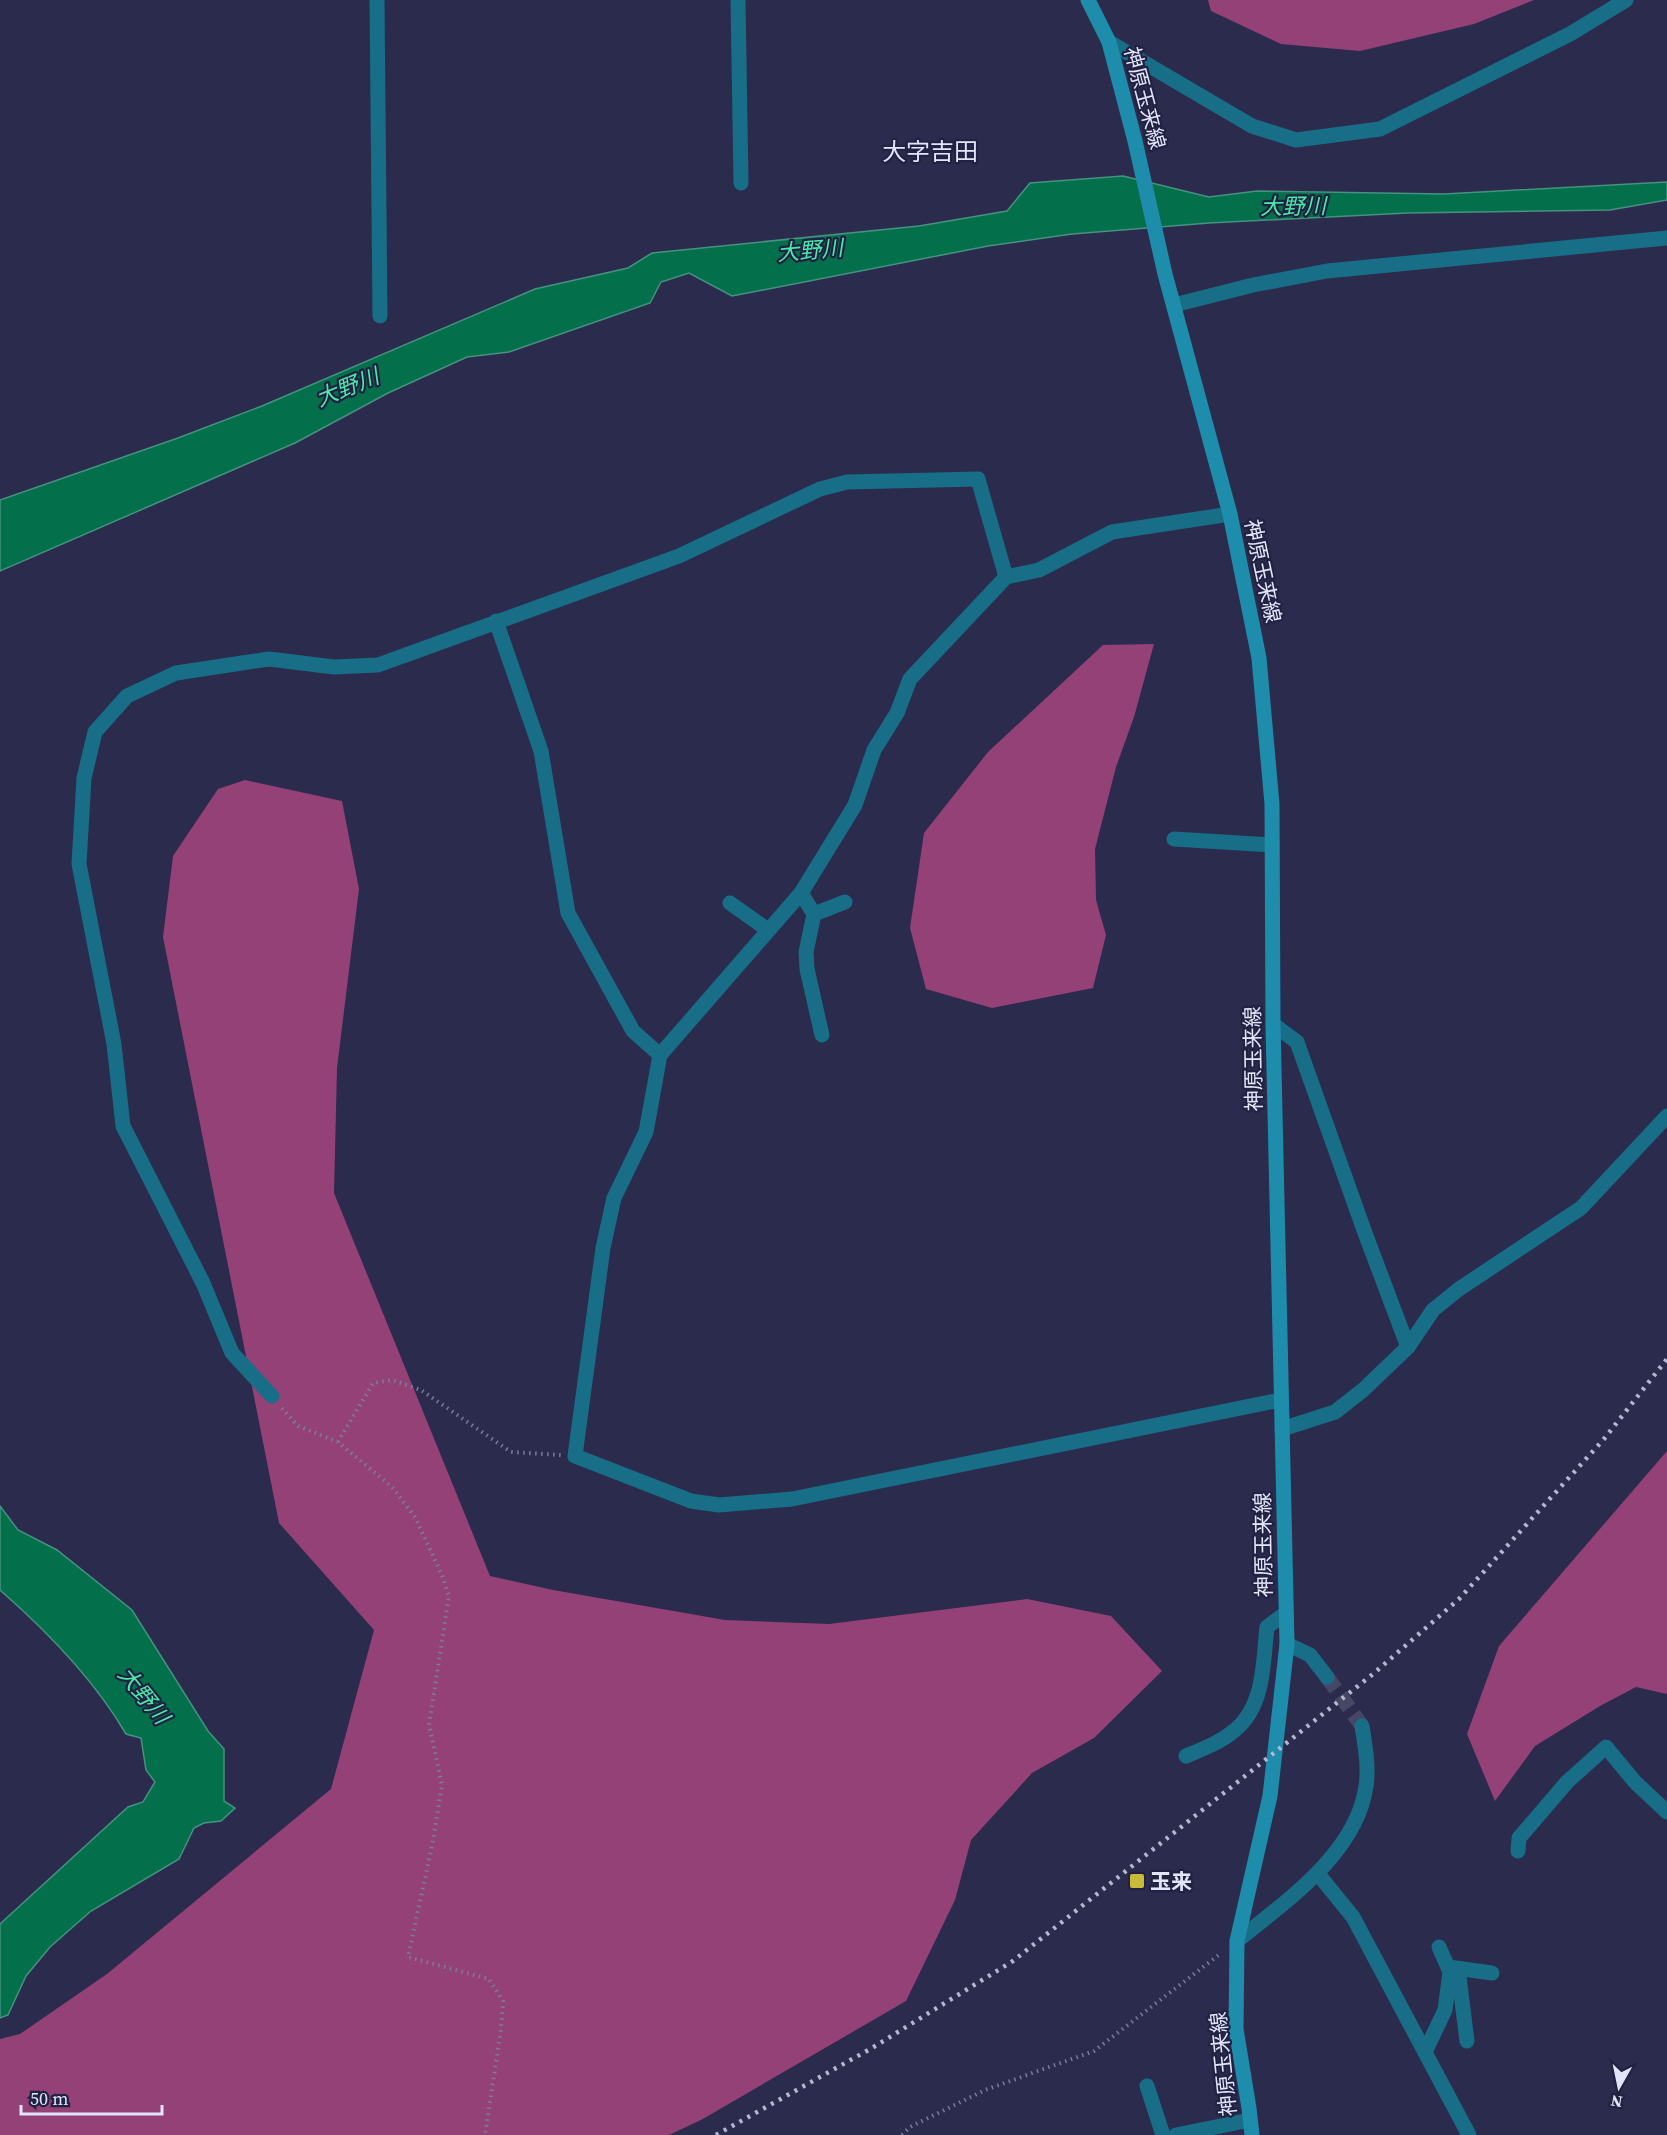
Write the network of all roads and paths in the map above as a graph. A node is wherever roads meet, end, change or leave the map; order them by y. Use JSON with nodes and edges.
{"nodes":[{"id":1,"x":377,"y":0,"type":"edge"},
{"id":2,"x":738,"y":0,"type":"edge"},
{"id":3,"x":1088,"y":0,"type":"edge"},
{"id":4,"x":1626,"y":0,"type":"edge"},
{"id":5,"x":1109,"y":42,"type":"junction"},
{"id":6,"x":741,"y":183,"type":"dead end"},
{"id":7,"x":1667,"y":238,"type":"edge"},
{"id":8,"x":1174,"y":305,"type":"junction"},
{"id":9,"x":380,"y":316,"type":"dead end"},
{"id":10,"x":1230,"y":514,"type":"junction"},
{"id":11,"x":1006,"y":577,"type":"junction"},
{"id":12,"x":496,"y":621,"type":"junction"},
{"id":13,"x":1173,"y":839,"type":"dead end"},
{"id":14,"x":1272,"y":845,"type":"junction"},
{"id":15,"x":801,"y":892,"type":"junction"},
{"id":16,"x":845,"y":902,"type":"dead end"},
{"id":17,"x":730,"y":903,"type":"dead end"},
{"id":18,"x":814,"y":914,"type":"junction"},
{"id":19,"x":768,"y":930,"type":"junction"},
{"id":20,"x":1273,"y":1024,"type":"junction"},
{"id":21,"x":822,"y":1035,"type":"dead end"},
{"id":22,"x":660,"y":1055,"type":"junction"},
{"id":23,"x":1667,"y":1116,"type":"edge"},
{"id":24,"x":1408,"y":1347,"type":"junction"},
{"id":25,"x":272,"y":1396,"type":"joint"},
{"id":26,"x":1280,"y":1400,"type":"junction"},
{"id":27,"x":1282,"y":1429,"type":"junction"},
{"id":28,"x":338,"y":1442,"type":"junction"},
{"id":29,"x":575,"y":1456,"type":"junction"},
{"id":30,"x":1286,"y":1613,"type":"junction"},
{"id":31,"x":1287,"y":1644,"type":"junction"},
{"id":32,"x":1327,"y":1677,"type":"tunnel mouth"},
{"id":33,"x":1362,"y":1726,"type":"tunnel mouth"},
{"id":34,"x":1186,"y":1756,"type":"dead end"},
{"id":35,"x":1667,"y":1812,"type":"edge"},
{"id":36,"x":1518,"y":1851,"type":"dead end"},
{"id":37,"x":1317,"y":1874,"type":"junction"},
{"id":38,"x":1237,"y":1941,"type":"junction"},
{"id":39,"x":1439,"y":1947,"type":"dead end"},
{"id":40,"x":1453,"y":1968,"type":"junction"},
{"id":41,"x":1492,"y":1973,"type":"dead end"},
{"id":42,"x":1467,"y":2041,"type":"dead end"},
{"id":43,"x":1425,"y":2052,"type":"junction"},
{"id":44,"x":1147,"y":2086,"type":"dead end"},
{"id":45,"x":1251,"y":2127,"type":"edge"},
{"id":46,"x":485,"y":2135,"type":"edge"},
{"id":47,"x":902,"y":2135,"type":"edge"},
{"id":48,"x":1163,"y":2135,"type":"edge"},
{"id":49,"x":1176,"y":2135,"type":"edge"},
{"id":50,"x":1469,"y":2135,"type":"edge"}],
"edges":[{"from":1,"to":9,"type":"street"},
{"from":2,"to":6,"type":"street"},
{"from":3,"to":5,"type":"main road","name":"神原玉来線"},
{"from":4,"to":5,"type":"street"},
{"from":5,"to":8,"type":"main road","name":"神原玉来線"},
{"from":7,"to":8,"type":"street"},
{"from":8,"to":10,"type":"main road","name":"神原玉来線"},
{"from":10,"to":11,"type":"street"},
{"from":10,"to":14,"type":"main road","name":"神原玉来線"},
{"from":11,"to":12,"type":"street"},
{"from":11,"to":15,"type":"street"},
{"from":12,"to":22,"type":"street"},
{"from":12,"to":25,"type":"street"},
{"from":13,"to":14,"type":"street"},
{"from":14,"to":20,"type":"main road","name":"神原玉来線"},
{"from":15,"to":18,"type":"street"},
{"from":15,"to":19,"type":"street"},
{"from":16,"to":18,"type":"street"},
{"from":17,"to":19,"type":"street"},
{"from":18,"to":21,"type":"street"},
{"from":19,"to":22,"type":"street"},
{"from":20,"to":24,"type":"street"},
{"from":20,"to":26,"type":"main road","name":"神原玉来線"},
{"from":22,"to":29,"type":"street"},
{"from":23,"to":24,"type":"street"},
{"from":24,"to":27,"type":"street"},
{"from":25,"to":28,"type":"path"},
{"from":26,"to":27,"type":"main road","name":"神原玉来線"},
{"from":26,"to":29,"type":"street"},
{"from":27,"to":30,"type":"main road","name":"神原玉来線"},
{"from":28,"to":29,"type":"path"},
{"from":28,"to":46,"type":"path"},
{"from":30,"to":31,"type":"main road","name":"神原玉来線"},
{"from":30,"to":34,"type":"street"},
{"from":31,"to":32,"type":"street"},
{"from":31,"to":38,"type":"main road","name":"神原玉来線"},
{"from":33,"to":37,"type":"street"},
{"from":35,"to":36,"type":"street"},
{"from":37,"to":38,"type":"street"},
{"from":37,"to":43,"type":"street"},
{"from":38,"to":45,"type":"main road","name":"神原玉来線"},
{"from":38,"to":47,"type":"path"},
{"from":39,"to":40,"type":"street"},
{"from":40,"to":41,"type":"street"},
{"from":40,"to":42,"type":"street"},
{"from":40,"to":43,"type":"street"},
{"from":43,"to":50,"type":"street"},
{"from":44,"to":48,"type":"street"},
{"from":45,"to":49,"type":"street"}]}
